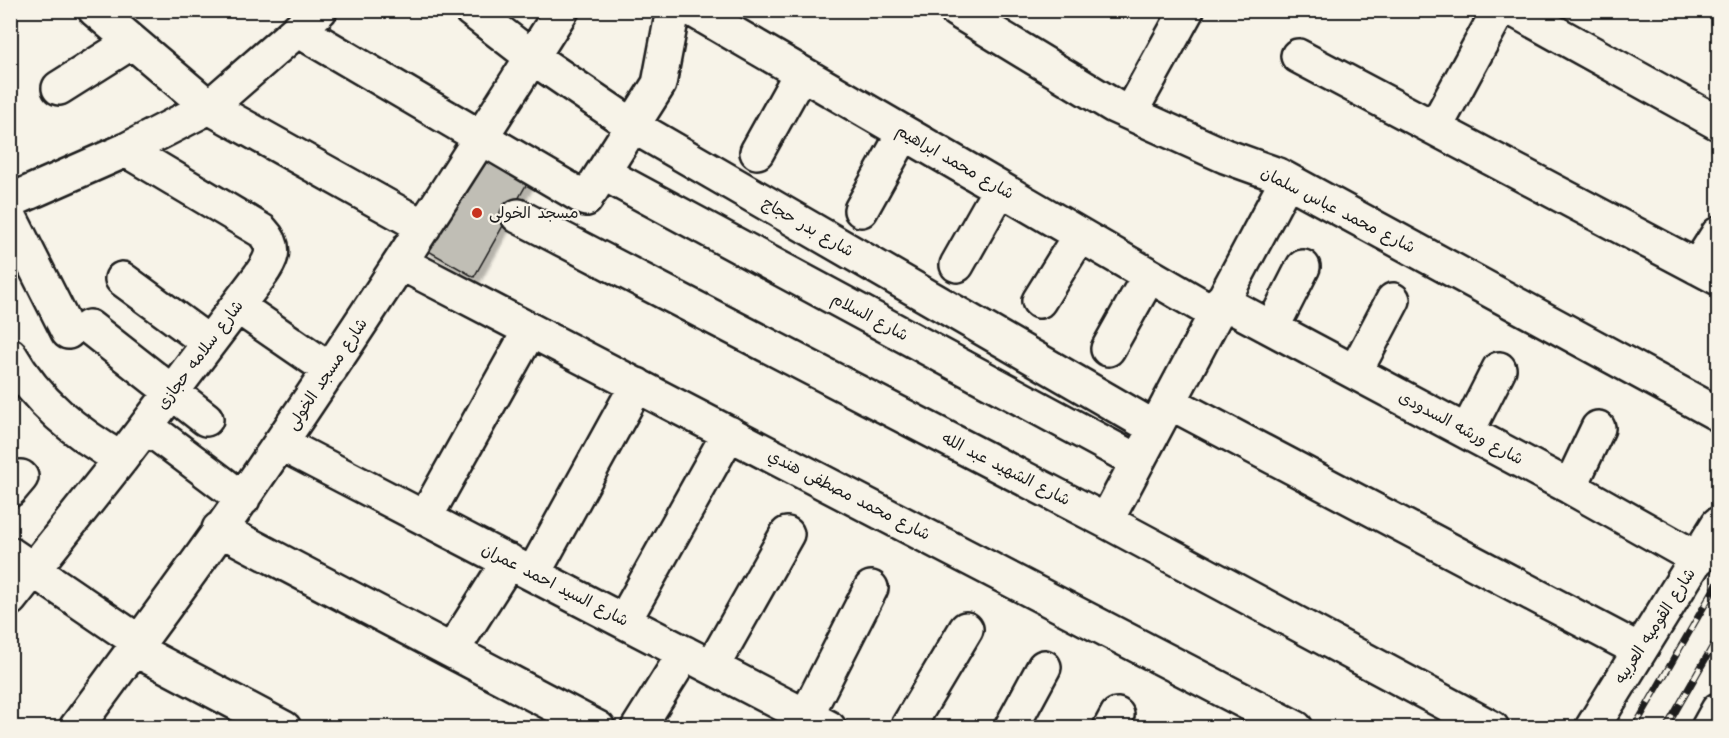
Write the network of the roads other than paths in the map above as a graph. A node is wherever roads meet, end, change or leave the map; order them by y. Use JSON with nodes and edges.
{"nodes":[{"id":1,"x":95,"y":10,"type":"edge"},
{"id":2,"x":471,"y":10,"type":"edge"},
{"id":3,"x":562,"y":10,"type":"edge"},
{"id":4,"x":673,"y":10,"type":"edge"},
{"id":5,"x":693,"y":10,"type":"edge"},
{"id":6,"x":956,"y":10,"type":"edge"},
{"id":7,"x":1187,"y":10,"type":"edge"},
{"id":8,"x":1499,"y":10,"type":"edge"},
{"id":9,"x":1514,"y":10,"type":"edge"},
{"id":10,"x":309,"y":20,"type":"edge"},
{"id":11,"x":132,"y":42,"type":"junction"},
{"id":12,"x":1298,"y":56,"type":"dead end"},
{"id":13,"x":532,"y":57,"type":"junction"},
{"id":14,"x":801,"y":73,"type":"junction"},
{"id":15,"x":59,"y":88,"type":"dead end"},
{"id":16,"x":209,"y":107,"type":"junction"},
{"id":17,"x":1131,"y":113,"type":"junction"},
{"id":18,"x":1719,"y":123,"type":"edge"},
{"id":19,"x":633,"y":126,"type":"junction"},
{"id":20,"x":1435,"y":128,"type":"junction"},
{"id":21,"x":904,"y":133,"type":"junction"},
{"id":22,"x":482,"y":136,"type":"junction"},
{"id":23,"x":126,"y":150,"type":"junction"},
{"id":24,"x":757,"y":152,"type":"dead end"},
{"id":25,"x":1287,"y":180,"type":"junction"},
{"id":26,"x":594,"y":186,"type":"junction"},
{"id":27,"x":1000,"y":189,"type":"junction"},
{"id":28,"x":10,"y":201,"type":"edge"},
{"id":29,"x":861,"y":210,"type":"dead end"},
{"id":30,"x":518,"y":216,"type":"dead end"},
{"id":31,"x":10,"y":217,"type":"edge"},
{"id":32,"x":424,"y":227,"type":"junction"},
{"id":33,"x":1719,"y":234,"type":"edge"},
{"id":34,"x":1080,"y":236,"type":"junction"},
{"id":35,"x":562,"y":239,"type":"junction"},
{"id":36,"x":401,"y":263,"type":"junction"},
{"id":37,"x":957,"y":265,"type":"dead end"},
{"id":38,"x":1303,"y":267,"type":"dead end"},
{"id":39,"x":1708,"y":272,"type":"edge"},
{"id":40,"x":1149,"y":276,"type":"junction"},
{"id":41,"x":122,"y":279,"type":"dead end"},
{"id":42,"x":1393,"y":300,"type":"dead end"},
{"id":43,"x":1040,"y":301,"type":"dead end"},
{"id":44,"x":237,"y":306,"type":"junction"},
{"id":45,"x":1219,"y":308,"type":"junction"},
{"id":46,"x":1272,"y":328,"type":"junction"},
{"id":47,"x":530,"y":330,"type":"junction"},
{"id":48,"x":209,"y":343,"type":"junction"},
{"id":49,"x":1108,"y":349,"type":"dead end"},
{"id":50,"x":10,"y":355,"type":"edge"},
{"id":51,"x":1499,"y":369,"type":"dead end"},
{"id":52,"x":330,"y":370,"type":"junction"},
{"id":53,"x":1355,"y":372,"type":"junction"},
{"id":54,"x":637,"y":385,"type":"junction"},
{"id":55,"x":172,"y":392,"type":"junction"},
{"id":56,"x":1719,"y":414,"type":"edge"},
{"id":57,"x":1162,"y":415,"type":"junction"},
{"id":58,"x":206,"y":418,"type":"dead end"},
{"id":59,"x":146,"y":426,"type":"junction"},
{"id":60,"x":1598,"y":428,"type":"dead end"},
{"id":61,"x":1467,"y":432,"type":"junction"},
{"id":62,"x":729,"y":433,"type":"junction"},
{"id":63,"x":280,"y":443,"type":"junction"},
{"id":64,"x":121,"y":459,"type":"junction"},
{"id":65,"x":1137,"y":461,"type":"junction"},
{"id":66,"x":1570,"y":487,"type":"junction"},
{"id":67,"x":243,"y":499,"type":"junction"},
{"id":68,"x":425,"y":518,"type":"junction"},
{"id":69,"x":1106,"y":521,"type":"junction"},
{"id":70,"x":1719,"y":524,"type":"edge"},
{"id":71,"x":219,"y":529,"type":"junction"},
{"id":72,"x":787,"y":534,"type":"dead end"},
{"id":73,"x":1698,"y":559,"type":"junction"},
{"id":74,"x":22,"y":562,"type":"edge"},
{"id":75,"x":521,"y":568,"type":"junction"},
{"id":76,"x":871,"y":588,"type":"dead end"},
{"id":77,"x":10,"y":599,"type":"edge"},
{"id":78,"x":624,"y":621,"type":"junction"},
{"id":79,"x":966,"y":629,"type":"dead end"},
{"id":80,"x":136,"y":646,"type":"junction"},
{"id":81,"x":1639,"y":650,"type":"junction"},
{"id":82,"x":452,"y":651,"type":"junction"},
{"id":83,"x":698,"y":660,"type":"junction"},
{"id":84,"x":1044,"y":667,"type":"dead end"},
{"id":85,"x":818,"y":722,"type":"edge"},
{"id":86,"x":78,"y":727,"type":"edge"},
{"id":87,"x":284,"y":728,"type":"edge"},
{"id":88,"x":598,"y":728,"type":"edge"},
{"id":89,"x":638,"y":728,"type":"edge"},
{"id":90,"x":907,"y":728,"type":"edge"},
{"id":91,"x":1011,"y":728,"type":"edge"},
{"id":92,"x":1296,"y":728,"type":"edge"},
{"id":93,"x":1492,"y":728,"type":"edge"},
{"id":94,"x":1592,"y":728,"type":"edge"}],
"edges":[{"from":1,"to":11,"type":"street"},
{"from":2,"to":13,"type":"street","name":"شارع بدر حجاج"},
{"from":3,"to":13,"type":"street","name":"شارع مسجد الخولى"},
{"from":4,"to":19,"type":"street"},
{"from":5,"to":14,"type":"street","name":"شارع محمد ابراهيم"},
{"from":6,"to":17,"type":"street","name":"شارع محمد عباس سلمان"},
{"from":7,"to":17,"type":"street"},
{"from":8,"to":20,"type":"street"},
{"from":9,"to":18,"type":"street"},
{"from":10,"to":16,"type":"street"},
{"from":10,"to":22,"type":"street","name":"شارع السلام"},
{"from":11,"to":15,"type":"street"},
{"from":11,"to":16,"type":"street"},
{"from":12,"to":20,"type":"street"},
{"from":13,"to":19,"type":"street","name":"شارع بدر حجاج"},
{"from":13,"to":22,"type":"street","name":"شارع مسجد الخولى"},
{"from":14,"to":21,"type":"street","name":"شارع محمد ابراهيم"},
{"from":14,"to":24,"type":"street"},
{"from":16,"to":23,"type":"street"},
{"from":16,"to":32,"type":"street"},
{"from":17,"to":25,"type":"street","name":"شارع محمد عباس سلمان"},
{"from":19,"to":26,"type":"street"},
{"from":19,"to":57,"type":"street","name":"شارع بدر حجاج"},
{"from":20,"to":39,"type":"street"},
{"from":21,"to":27,"type":"street","name":"شارع محمد ابراهيم"},
{"from":21,"to":29,"type":"street"},
{"from":22,"to":26,"type":"street","name":"شارع السلام"},
{"from":22,"to":32,"type":"street","name":"شارع مسجد الخولى"},
{"from":23,"to":28,"type":"street"},
{"from":23,"to":44,"type":"street","name":"شارع سلامه حجازى"},
{"from":25,"to":45,"type":"street"},
{"from":25,"to":56,"type":"street","name":"شارع محمد عباس سلمان"},
{"from":26,"to":35,"type":"street"},
{"from":26,"to":65,"type":"street","name":"شارع السلام"},
{"from":27,"to":34,"type":"street","name":"شارع محمد ابراهيم"},
{"from":27,"to":37,"type":"street"},
{"from":30,"to":35,"type":"street","name":"شارع الشهيد عبد الله"},
{"from":31,"to":55,"type":"street"},
{"from":32,"to":36,"type":"street","name":"شارع مسجد الخولى"},
{"from":33,"to":39,"type":"street"},
{"from":34,"to":40,"type":"street","name":"شارع محمد ابراهيم"},
{"from":34,"to":43,"type":"street"},
{"from":35,"to":69,"type":"street","name":"شارع الشهيد عبد الله"},
{"from":36,"to":47,"type":"street","name":"شارع محمد مصطفى هندي"},
{"from":36,"to":52,"type":"street","name":"شارع مسجد الخولى"},
{"from":38,"to":46,"type":"street"},
{"from":40,"to":45,"type":"street","name":"شارع محمد ابراهيم"},
{"from":40,"to":49,"type":"street"},
{"from":41,"to":48,"type":"street"},
{"from":42,"to":53,"type":"street"},
{"from":44,"to":48,"type":"street","name":"شارع سلامه حجازى"},
{"from":44,"to":52,"type":"street"},
{"from":45,"to":46,"type":"street","name":"شارع ورشه السدودى"},
{"from":45,"to":57,"type":"street"},
{"from":46,"to":53,"type":"street","name":"شارع ورشه السدودى"},
{"from":47,"to":54,"type":"street","name":"شارع محمد مصطفى هندي"},
{"from":47,"to":68,"type":"street"},
{"from":48,"to":55,"type":"street","name":"شارع سلامه حجازى"},
{"from":50,"to":64,"type":"street"},
{"from":51,"to":61,"type":"street"},
{"from":52,"to":63,"type":"street","name":"شارع مسجد الخولى"},
{"from":53,"to":61,"type":"street","name":"شارع ورشه السدودى"},
{"from":54,"to":62,"type":"street","name":"شارع محمد مصطفى هندي"},
{"from":54,"to":75,"type":"street"},
{"from":55,"to":58,"type":"street"},
{"from":55,"to":59,"type":"street","name":"شارع سلامه حجازى"},
{"from":57,"to":65,"type":"street"},
{"from":57,"to":81,"type":"street","name":"شارع بدر حجاج"},
{"from":59,"to":64,"type":"street","name":"شارع سلامه حجازى"},
{"from":59,"to":67,"type":"street"},
{"from":60,"to":66,"type":"street"},
{"from":61,"to":66,"type":"street","name":"شارع ورشه السدودى"},
{"from":62,"to":78,"type":"street"},
{"from":62,"to":92,"type":"street","name":"شارع محمد مصطفى هندي"},
{"from":63,"to":67,"type":"street","name":"شارع مسجد الخولى"},
{"from":63,"to":68,"type":"street","name":"شارع السيد احمد عمران"},
{"from":64,"to":74,"type":"street","name":"شارع سلامه حجازى"},
{"from":65,"to":69,"type":"street"},
{"from":66,"to":73,"type":"street","name":"شارع ورشه السدودى"},
{"from":67,"to":71,"type":"street","name":"شارع مسجد الخولى"},
{"from":68,"to":75,"type":"street","name":"شارع السيد احمد عمران"},
{"from":69,"to":93,"type":"street","name":"شارع الشهيد عبد الله"},
{"from":70,"to":73,"type":"street","name":"شارع القوميه العربيه"},
{"from":71,"to":80,"type":"street","name":"شارع مسجد الخولى"},
{"from":71,"to":82,"type":"street"},
{"from":72,"to":83,"type":"street"},
{"from":73,"to":81,"type":"street","name":"شارع القوميه العربيه"},
{"from":74,"to":77,"type":"street","name":"شارع سلامه حجازى"},
{"from":74,"to":80,"type":"street"},
{"from":75,"to":78,"type":"street","name":"شارع السيد احمد عمران"},
{"from":75,"to":82,"type":"street"},
{"from":76,"to":85,"type":"street"},
{"from":78,"to":83,"type":"street","name":"شارع السيد احمد عمران"},
{"from":79,"to":90,"type":"street"},
{"from":80,"to":86,"type":"street","name":"شارع مسجد الخولى"},
{"from":80,"to":87,"type":"street"},
{"from":81,"to":94,"type":"street","name":"شارع القوميه العربيه"},
{"from":82,"to":88,"type":"street"},
{"from":83,"to":85,"type":"street","name":"شارع السيد احمد عمران"},
{"from":83,"to":89,"type":"street"},
{"from":84,"to":91,"type":"street"}]}
